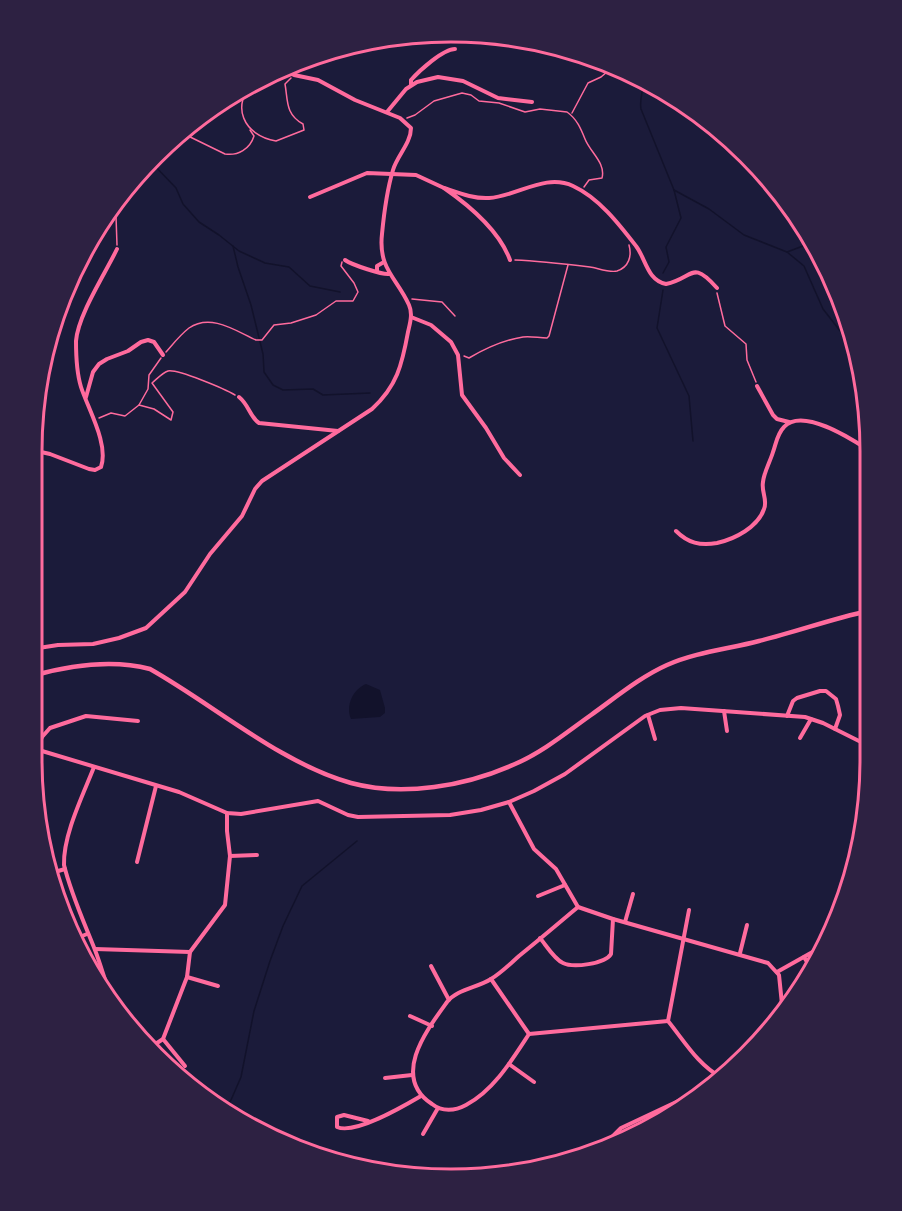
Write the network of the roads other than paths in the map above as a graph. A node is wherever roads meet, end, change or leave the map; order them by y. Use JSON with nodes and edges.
{"nodes":[{"id":1,"x":455,"y":49,"type":"dead end"},
{"id":2,"x":292,"y":74,"type":"edge"},
{"id":3,"x":411,"y":85,"type":"junction"},
{"id":4,"x":532,"y":102,"type":"dead end"},
{"id":5,"x":387,"y":112,"type":"junction"},
{"id":6,"x":392,"y":174,"type":"junction"},
{"id":7,"x":444,"y":188,"type":"junction"},
{"id":8,"x":310,"y":197,"type":"dead end"},
{"id":9,"x":117,"y":249,"type":"road end"},
{"id":10,"x":345,"y":260,"type":"road end"},
{"id":11,"x":510,"y":260,"type":"road end"},
{"id":12,"x":384,"y":262,"type":"junction"},
{"id":13,"x":377,"y":271,"type":"junction"},
{"id":14,"x":389,"y":274,"type":"junction"},
{"id":15,"x":717,"y":288,"type":"road end"},
{"id":16,"x":411,"y":317,"type":"junction"},
{"id":17,"x":163,"y":355,"type":"road end"},
{"id":18,"x":757,"y":386,"type":"road end"},
{"id":19,"x":239,"y":397,"type":"road end"},
{"id":20,"x":85,"y":398,"type":"junction"},
{"id":21,"x":789,"y":423,"type":"junction"},
{"id":22,"x":338,"y":431,"type":"junction"},
{"id":23,"x":860,"y":445,"type":"edge"},
{"id":24,"x":42,"y":452,"type":"edge"},
{"id":25,"x":520,"y":475,"type":"dead end"},
{"id":26,"x":676,"y":531,"type":"dead end"},
{"id":27,"x":860,"y":612,"type":"edge"},
{"id":28,"x":42,"y":647,"type":"edge"},
{"id":29,"x":42,"y":673,"type":"edge"},
{"id":30,"x":724,"y":711,"type":"junction"},
{"id":31,"x":648,"y":715,"type":"junction"},
{"id":32,"x":787,"y":716,"type":"junction"},
{"id":33,"x":811,"y":719,"type":"junction"},
{"id":34,"x":138,"y":722,"type":"dead end"},
{"id":35,"x":835,"y":729,"type":"junction"},
{"id":36,"x":727,"y":731,"type":"dead end"},
{"id":37,"x":42,"y":738,"type":"edge"},
{"id":38,"x":800,"y":738,"type":"dead end"},
{"id":39,"x":655,"y":739,"type":"dead end"},
{"id":40,"x":860,"y":742,"type":"edge"},
{"id":41,"x":42,"y":751,"type":"edge"},
{"id":42,"x":94,"y":767,"type":"junction"},
{"id":43,"x":156,"y":786,"type":"junction"},
{"id":44,"x":509,"y":802,"type":"junction"},
{"id":45,"x":227,"y":813,"type":"junction"},
{"id":46,"x":257,"y":855,"type":"dead end"},
{"id":47,"x":230,"y":856,"type":"junction"},
{"id":48,"x":137,"y":862,"type":"dead end"},
{"id":49,"x":65,"y":869,"type":"junction"},
{"id":50,"x":58,"y":871,"type":"edge"},
{"id":51,"x":565,"y":885,"type":"junction"},
{"id":52,"x":633,"y":894,"type":"dead end"},
{"id":53,"x":538,"y":896,"type":"dead end"},
{"id":54,"x":578,"y":907,"type":"junction"},
{"id":55,"x":689,"y":910,"type":"dead end"},
{"id":56,"x":613,"y":919,"type":"junction"},
{"id":57,"x":625,"y":922,"type":"junction"},
{"id":58,"x":747,"y":925,"type":"dead end"},
{"id":59,"x":87,"y":934,"type":"junction"},
{"id":60,"x":82,"y":936,"type":"edge"},
{"id":61,"x":540,"y":938,"type":"junction"},
{"id":62,"x":682,"y":938,"type":"junction"},
{"id":63,"x":95,"y":949,"type":"junction"},
{"id":64,"x":190,"y":952,"type":"junction"},
{"id":65,"x":740,"y":953,"type":"junction"},
{"id":66,"x":812,"y":953,"type":"edge"},
{"id":67,"x":804,"y":957,"type":"junction"},
{"id":68,"x":807,"y":962,"type":"edge"},
{"id":69,"x":431,"y":966,"type":"dead end"},
{"id":70,"x":777,"y":972,"type":"junction"},
{"id":71,"x":103,"y":973,"type":"edge"},
{"id":72,"x":187,"y":977,"type":"junction"},
{"id":73,"x":491,"y":980,"type":"junction"},
{"id":74,"x":218,"y":986,"type":"dead end"},
{"id":75,"x":449,"y":1000,"type":"junction"},
{"id":76,"x":782,"y":1000,"type":"edge"},
{"id":77,"x":410,"y":1016,"type":"dead end"},
{"id":78,"x":668,"y":1021,"type":"junction"},
{"id":79,"x":432,"y":1026,"type":"junction"},
{"id":80,"x":529,"y":1034,"type":"junction"},
{"id":81,"x":163,"y":1039,"type":"junction"},
{"id":82,"x":156,"y":1043,"type":"edge"},
{"id":83,"x":509,"y":1064,"type":"junction"},
{"id":84,"x":184,"y":1066,"type":"dead end"},
{"id":85,"x":714,"y":1073,"type":"edge"},
{"id":86,"x":412,"y":1076,"type":"junction"},
{"id":87,"x":385,"y":1078,"type":"dead end"},
{"id":88,"x":534,"y":1082,"type":"dead end"},
{"id":89,"x":421,"y":1096,"type":"junction"},
{"id":90,"x":673,"y":1103,"type":"edge"},
{"id":91,"x":438,"y":1108,"type":"junction"},
{"id":92,"x":368,"y":1121,"type":"junction"},
{"id":93,"x":423,"y":1134,"type":"dead end"},
{"id":94,"x":614,"y":1135,"type":"edge"}],
"edges":[{"from":1,"to":3,"type":"street"},
{"from":2,"to":5,"type":"street"},
{"from":3,"to":4,"type":"street"},
{"from":3,"to":5,"type":"street"},
{"from":5,"to":6,"type":"street"},
{"from":6,"to":7,"type":"street"},
{"from":6,"to":8,"type":"street"},
{"from":6,"to":12,"type":"street"},
{"from":7,"to":11,"type":"street"},
{"from":7,"to":15,"type":"street"},
{"from":9,"to":20,"type":"street"},
{"from":10,"to":13,"type":"street"},
{"from":12,"to":13,"type":"street"},
{"from":12,"to":14,"type":"street"},
{"from":13,"to":14,"type":"street"},
{"from":14,"to":16,"type":"street"},
{"from":16,"to":22,"type":"street"},
{"from":16,"to":25,"type":"street"},
{"from":17,"to":20,"type":"street"},
{"from":18,"to":21,"type":"street"},
{"from":19,"to":22,"type":"street"},
{"from":20,"to":24,"type":"street"},
{"from":21,"to":23,"type":"street"},
{"from":21,"to":26,"type":"street"},
{"from":22,"to":28,"type":"street"},
{"from":27,"to":29,"type":"street"},
{"from":30,"to":31,"type":"street"},
{"from":30,"to":32,"type":"street"},
{"from":30,"to":36,"type":"street"},
{"from":31,"to":39,"type":"street"},
{"from":31,"to":44,"type":"street"},
{"from":32,"to":33,"type":"street"},
{"from":32,"to":35,"type":"street"},
{"from":33,"to":35,"type":"street"},
{"from":33,"to":38,"type":"street"},
{"from":34,"to":37,"type":"street"},
{"from":35,"to":40,"type":"street"},
{"from":41,"to":42,"type":"street"},
{"from":42,"to":43,"type":"street"},
{"from":42,"to":49,"type":"street"},
{"from":43,"to":45,"type":"street"},
{"from":43,"to":48,"type":"street"},
{"from":44,"to":45,"type":"street"},
{"from":44,"to":51,"type":"street"},
{"from":45,"to":47,"type":"street"},
{"from":46,"to":47,"type":"street"},
{"from":47,"to":64,"type":"street"},
{"from":49,"to":50,"type":"street"},
{"from":49,"to":59,"type":"street"},
{"from":51,"to":53,"type":"street"},
{"from":51,"to":54,"type":"street"},
{"from":52,"to":57,"type":"street"},
{"from":54,"to":56,"type":"street"},
{"from":54,"to":61,"type":"street"},
{"from":55,"to":62,"type":"street"},
{"from":56,"to":57,"type":"street"},
{"from":56,"to":61,"type":"street"},
{"from":57,"to":62,"type":"street"},
{"from":58,"to":65,"type":"street"},
{"from":59,"to":60,"type":"street"},
{"from":59,"to":63,"type":"street"},
{"from":61,"to":73,"type":"street"},
{"from":62,"to":65,"type":"street"},
{"from":62,"to":78,"type":"street"},
{"from":63,"to":64,"type":"street"},
{"from":63,"to":71,"type":"street"},
{"from":64,"to":72,"type":"street"},
{"from":65,"to":70,"type":"street"},
{"from":66,"to":67,"type":"street"},
{"from":67,"to":68,"type":"street"},
{"from":67,"to":70,"type":"street"},
{"from":69,"to":75,"type":"street"},
{"from":70,"to":76,"type":"street"},
{"from":72,"to":74,"type":"street"},
{"from":72,"to":81,"type":"street"},
{"from":73,"to":75,"type":"street"},
{"from":73,"to":80,"type":"street"},
{"from":75,"to":79,"type":"street"},
{"from":77,"to":79,"type":"street"},
{"from":78,"to":80,"type":"street"},
{"from":78,"to":85,"type":"street"},
{"from":79,"to":86,"type":"street"},
{"from":80,"to":83,"type":"street"},
{"from":81,"to":82,"type":"street"},
{"from":81,"to":84,"type":"street"},
{"from":83,"to":88,"type":"street"},
{"from":83,"to":91,"type":"street"},
{"from":86,"to":87,"type":"street"},
{"from":86,"to":89,"type":"street"},
{"from":89,"to":91,"type":"street"},
{"from":89,"to":92,"type":"street"},
{"from":90,"to":94,"type":"street"},
{"from":91,"to":93,"type":"street"},
{"from":92,"to":92,"type":"street"}]}
